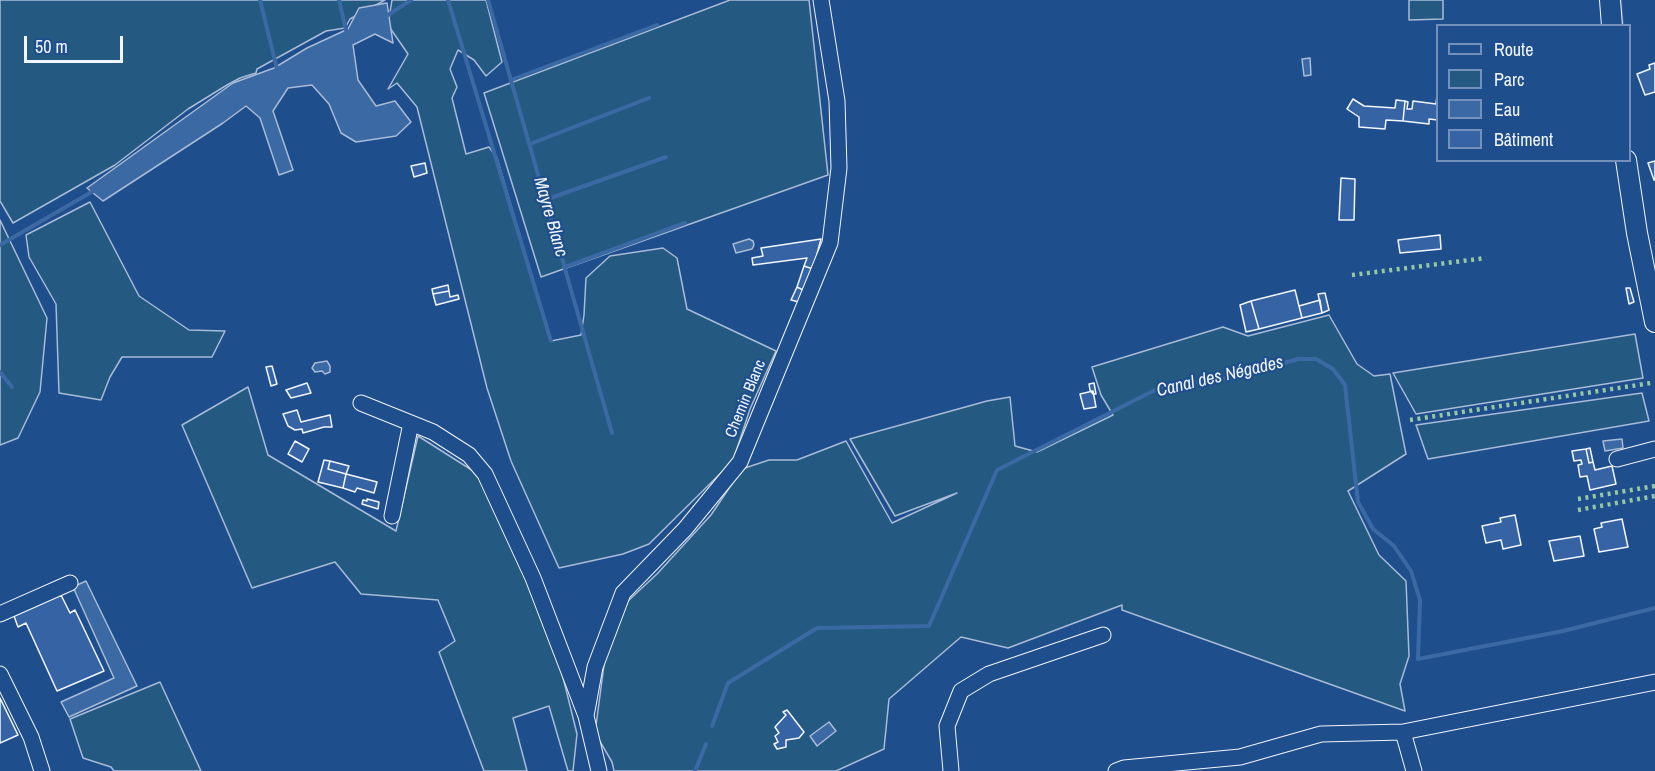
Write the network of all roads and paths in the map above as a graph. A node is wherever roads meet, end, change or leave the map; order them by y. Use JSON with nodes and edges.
{"nodes":[{"id":1,"x":821,"y":0,"type":"edge"},
{"id":2,"x":1610,"y":0,"type":"edge"},
{"id":3,"x":1612,"y":24,"type":"edge"},
{"id":4,"x":1626,"y":162,"type":"edge"},
{"id":5,"x":1655,"y":322,"type":"edge"},
{"id":6,"x":361,"y":403,"type":"dead end"},
{"id":7,"x":411,"y":423,"type":"junction"},
{"id":8,"x":1655,"y":449,"type":"edge"},
{"id":9,"x":1617,"y":459,"type":"dead end"},
{"id":10,"x":392,"y":516,"type":"dead end"},
{"id":11,"x":70,"y":583,"type":"dead end"},
{"id":12,"x":0,"y":614,"type":"edge"},
{"id":13,"x":1103,"y":635,"type":"dead end"},
{"id":14,"x":0,"y":674,"type":"edge"},
{"id":15,"x":1655,"y":682,"type":"edge"},
{"id":16,"x":586,"y":716,"type":"junction"},
{"id":17,"x":1403,"y":732,"type":"junction"},
{"id":18,"x":1242,"y":764,"type":"edge"},
{"id":19,"x":42,"y":771,"type":"edge"},
{"id":20,"x":599,"y":771,"type":"edge"},
{"id":21,"x":951,"y":771,"type":"edge"},
{"id":22,"x":1116,"y":771,"type":"edge"},
{"id":23,"x":1414,"y":771,"type":"edge"}],
"edges":[{"from":1,"to":16,"type":"street","name":"Chemin Blanc"},
{"from":2,"to":3,"type":"main road"},
{"from":4,"to":5,"type":"main road"},
{"from":6,"to":7,"type":"street"},
{"from":7,"to":10,"type":"street"},
{"from":7,"to":16,"type":"street"},
{"from":8,"to":9,"type":"street"},
{"from":11,"to":12,"type":"street"},
{"from":13,"to":21,"type":"street"},
{"from":14,"to":19,"type":"street"},
{"from":15,"to":17,"type":"street"},
{"from":16,"to":20,"type":"street","name":"Chemin Blanc"},
{"from":17,"to":18,"type":"street"},
{"from":17,"to":23,"type":"street"},
{"from":18,"to":22,"type":"street"}]}
